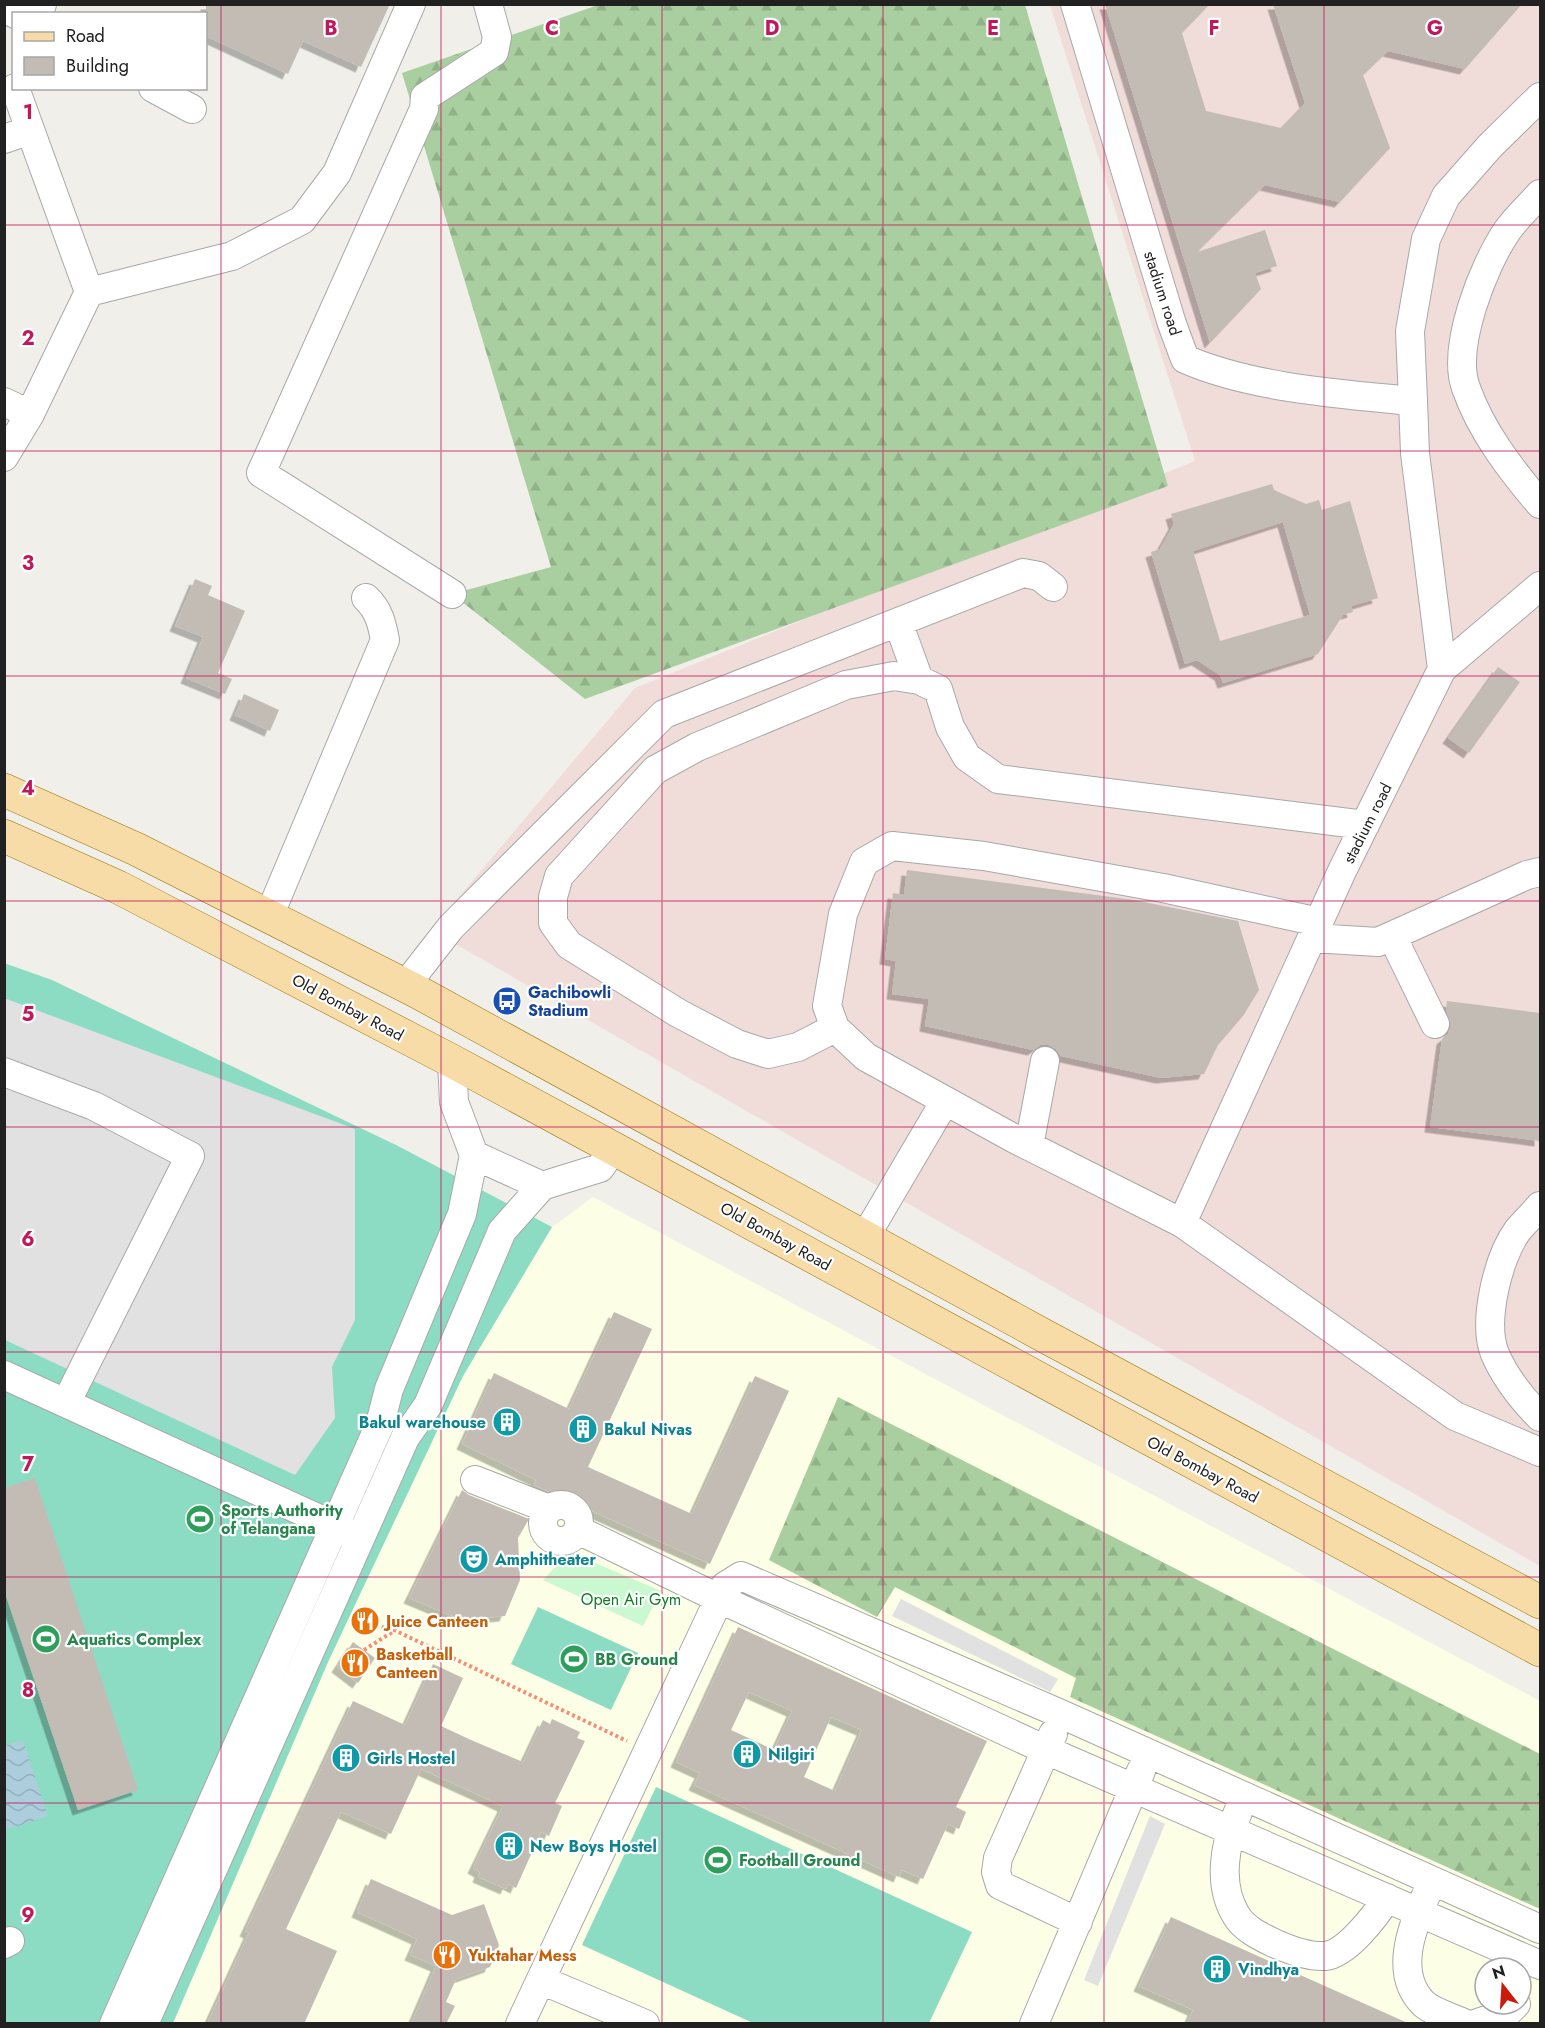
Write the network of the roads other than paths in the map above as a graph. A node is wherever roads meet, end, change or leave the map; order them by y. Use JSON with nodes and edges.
{"nodes":[{"id":1,"x":411,"y":4,"type":"edge"},
{"id":2,"x":488,"y":4,"type":"edge"},
{"id":3,"x":1075,"y":4,"type":"edge"},
{"id":4,"x":12,"y":90,"type":"edge"},
{"id":5,"x":157,"y":90,"type":"edge"},
{"id":6,"x":1540,"y":97,"type":"edge"},
{"id":7,"x":192,"y":109,"type":"dead end"},
{"id":8,"x":17,"y":135,"type":"edge"},
{"id":9,"x":1540,"y":194,"type":"edge"},
{"id":10,"x":89,"y":292,"type":"junction"},
{"id":11,"x":1413,"y":401,"type":"junction"},
{"id":12,"x":4,"y":402,"type":"edge"},
{"id":13,"x":30,"y":414,"type":"junction"},
{"id":14,"x":4,"y":458,"type":"edge"},
{"id":15,"x":1540,"y":504,"type":"edge"},
{"id":16,"x":1053,"y":586,"type":"dead end"},
{"id":17,"x":1540,"y":586,"type":"edge"},
{"id":18,"x":452,"y":594,"type":"dead end"},
{"id":19,"x":366,"y":598,"type":"dead end"},
{"id":20,"x":898,"y":622,"type":"junction"},
{"id":21,"x":1442,"y":669,"type":"junction"},
{"id":22,"x":919,"y":680,"type":"junction"},
{"id":23,"x":4,"y":790,"type":"edge"},
{"id":24,"x":1365,"y":825,"type":"junction"},
{"id":25,"x":4,"y":836,"type":"edge"},
{"id":26,"x":1540,"y":872,"type":"edge"},
{"id":27,"x":269,"y":916,"type":"junction"},
{"id":28,"x":1315,"y":930,"type":"junction"},
{"id":29,"x":1392,"y":936,"type":"junction"},
{"id":30,"x":405,"y":986,"type":"junction"},
{"id":31,"x":1435,"y":1024,"type":"dead end"},
{"id":32,"x":835,"y":1028,"type":"junction"},
{"id":33,"x":452,"y":1061,"type":"junction"},
{"id":34,"x":1045,"y":1061,"type":"dead end"},
{"id":35,"x":553,"y":1066,"type":"junction"},
{"id":36,"x":4,"y":1072,"type":"edge"},
{"id":37,"x":945,"y":1101,"type":"junction"},
{"id":38,"x":531,"y":1104,"type":"junction"},
{"id":39,"x":1029,"y":1146,"type":"junction"},
{"id":40,"x":613,"y":1149,"type":"junction"},
{"id":41,"x":474,"y":1155,"type":"junction"},
{"id":42,"x":542,"y":1186,"type":"junction"},
{"id":43,"x":1540,"y":1206,"type":"edge"},
{"id":44,"x":1182,"y":1223,"type":"junction"},
{"id":45,"x":865,"y":1237,"type":"junction"},
{"id":46,"x":419,"y":1317,"type":"junction"},
{"id":47,"x":458,"y":1335,"type":"junction"},
{"id":48,"x":4,"y":1375,"type":"edge"},
{"id":49,"x":66,"y":1403,"type":"junction"},
{"id":50,"x":385,"y":1403,"type":"junction"},
{"id":51,"x":1540,"y":1417,"type":"edge"},
{"id":52,"x":419,"y":1419,"type":"junction"},
{"id":53,"x":1540,"y":1452,"type":"edge"},
{"id":54,"x":475,"y":1480,"type":"dead end"},
{"id":55,"x":334,"y":1526,"type":"junction"},
{"id":56,"x":360,"y":1538,"type":"junction"},
{"id":57,"x":720,"y":1599,"type":"junction"},
{"id":58,"x":1540,"y":1602,"type":"edge"},
{"id":59,"x":1540,"y":1650,"type":"edge"},
{"id":60,"x":1061,"y":1714,"type":"junction"},
{"id":61,"x":1046,"y":1750,"type":"junction"},
{"id":62,"x":1147,"y":1754,"type":"junction"},
{"id":63,"x":1133,"y":1789,"type":"junction"},
{"id":64,"x":1244,"y":1796,"type":"junction"},
{"id":65,"x":1230,"y":1830,"type":"junction"},
{"id":66,"x":1432,"y":1880,"type":"junction"},
{"id":67,"x":1387,"y":1898,"type":"junction"},
{"id":68,"x":1419,"y":1912,"type":"junction"},
{"id":69,"x":1078,"y":1922,"type":"junction"},
{"id":70,"x":1540,"y":1929,"type":"edge"},
{"id":71,"x":1540,"y":1967,"type":"edge"},
{"id":72,"x":541,"y":1980,"type":"junction"},
{"id":73,"x":1533,"y":1982,"type":"edge"},
{"id":74,"x":1498,"y":2016,"type":"edge"},
{"id":75,"x":114,"y":2024,"type":"edge"},
{"id":76,"x":144,"y":2024,"type":"edge"},
{"id":77,"x":520,"y":2024,"type":"edge"},
{"id":78,"x":645,"y":2024,"type":"edge"},
{"id":79,"x":1034,"y":2024,"type":"edge"},
{"id":80,"x":1466,"y":2024,"type":"edge"},
{"id":81,"x":1475,"y":2024,"type":"edge"}],
"edges":[{"from":1,"to":10,"type":"street"},
{"from":2,"to":18,"type":"street"},
{"from":3,"to":11,"type":"street","name":"stadium road"},
{"from":4,"to":8,"type":"street"},
{"from":5,"to":7,"type":"street"},
{"from":6,"to":11,"type":"street"},
{"from":8,"to":10,"type":"street"},
{"from":9,"to":15,"type":"street"},
{"from":10,"to":13,"type":"street"},
{"from":11,"to":21,"type":"street"},
{"from":12,"to":13,"type":"street"},
{"from":13,"to":14,"type":"street"},
{"from":16,"to":20,"type":"street"},
{"from":17,"to":21,"type":"street"},
{"from":19,"to":27,"type":"street"},
{"from":20,"to":22,"type":"street"},
{"from":20,"to":30,"type":"street"},
{"from":21,"to":24,"type":"street","name":"stadium road"},
{"from":22,"to":24,"type":"street"},
{"from":22,"to":32,"type":"street"},
{"from":23,"to":27,"type":"main road"},
{"from":24,"to":28,"type":"street","name":"stadium road"},
{"from":25,"to":33,"type":"main road","name":"Old Bombay Road"},
{"from":26,"to":29,"type":"street"},
{"from":27,"to":30,"type":"main road"},
{"from":28,"to":29,"type":"street"},
{"from":28,"to":32,"type":"street"},
{"from":28,"to":44,"type":"street","name":"stadium road"},
{"from":29,"to":31,"type":"street"},
{"from":30,"to":35,"type":"main road"},
{"from":32,"to":37,"type":"street"},
{"from":33,"to":38,"type":"main road","name":"Old Bombay Road"},
{"from":33,"to":41,"type":"street"},
{"from":34,"to":39,"type":"street"},
{"from":35,"to":38,"type":"main road"},
{"from":35,"to":45,"type":"main road"},
{"from":36,"to":49,"type":"street"},
{"from":37,"to":39,"type":"street"},
{"from":37,"to":45,"type":"street"},
{"from":38,"to":40,"type":"main road","name":"Old Bombay Road"},
{"from":39,"to":44,"type":"street"},
{"from":40,"to":42,"type":"street"},
{"from":40,"to":59,"type":"main road","name":"Old Bombay Road"},
{"from":41,"to":42,"type":"street"},
{"from":41,"to":46,"type":"street"},
{"from":42,"to":47,"type":"street"},
{"from":43,"to":51,"type":"street"},
{"from":44,"to":53,"type":"street"},
{"from":45,"to":58,"type":"main road"},
{"from":46,"to":47,"type":"street"},
{"from":46,"to":50,"type":"street"},
{"from":47,"to":52,"type":"street"},
{"from":48,"to":49,"type":"street"},
{"from":49,"to":55,"type":"street"},
{"from":50,"to":52,"type":"street"},
{"from":50,"to":55,"type":"street"},
{"from":52,"to":56,"type":"street"},
{"from":54,"to":57,"type":"street"},
{"from":55,"to":56,"type":"street"},
{"from":55,"to":75,"type":"street"},
{"from":56,"to":76,"type":"street"},
{"from":57,"to":60,"type":"street"},
{"from":57,"to":61,"type":"street"},
{"from":57,"to":72,"type":"street"},
{"from":60,"to":61,"type":"street"},
{"from":60,"to":62,"type":"street"},
{"from":61,"to":63,"type":"street"},
{"from":61,"to":69,"type":"street"},
{"from":62,"to":63,"type":"street"},
{"from":62,"to":64,"type":"street"},
{"from":63,"to":65,"type":"street"},
{"from":63,"to":69,"type":"street"},
{"from":64,"to":65,"type":"street"},
{"from":64,"to":66,"type":"street"},
{"from":65,"to":67,"type":"street"},
{"from":65,"to":67,"type":"street"},
{"from":66,"to":68,"type":"street"},
{"from":66,"to":70,"type":"street"},
{"from":67,"to":68,"type":"street"},
{"from":68,"to":71,"type":"street"},
{"from":68,"to":80,"type":"street"},
{"from":69,"to":79,"type":"street"},
{"from":71,"to":73,"type":"street"},
{"from":72,"to":77,"type":"street"},
{"from":72,"to":78,"type":"street"},
{"from":74,"to":81,"type":"street"}]}
